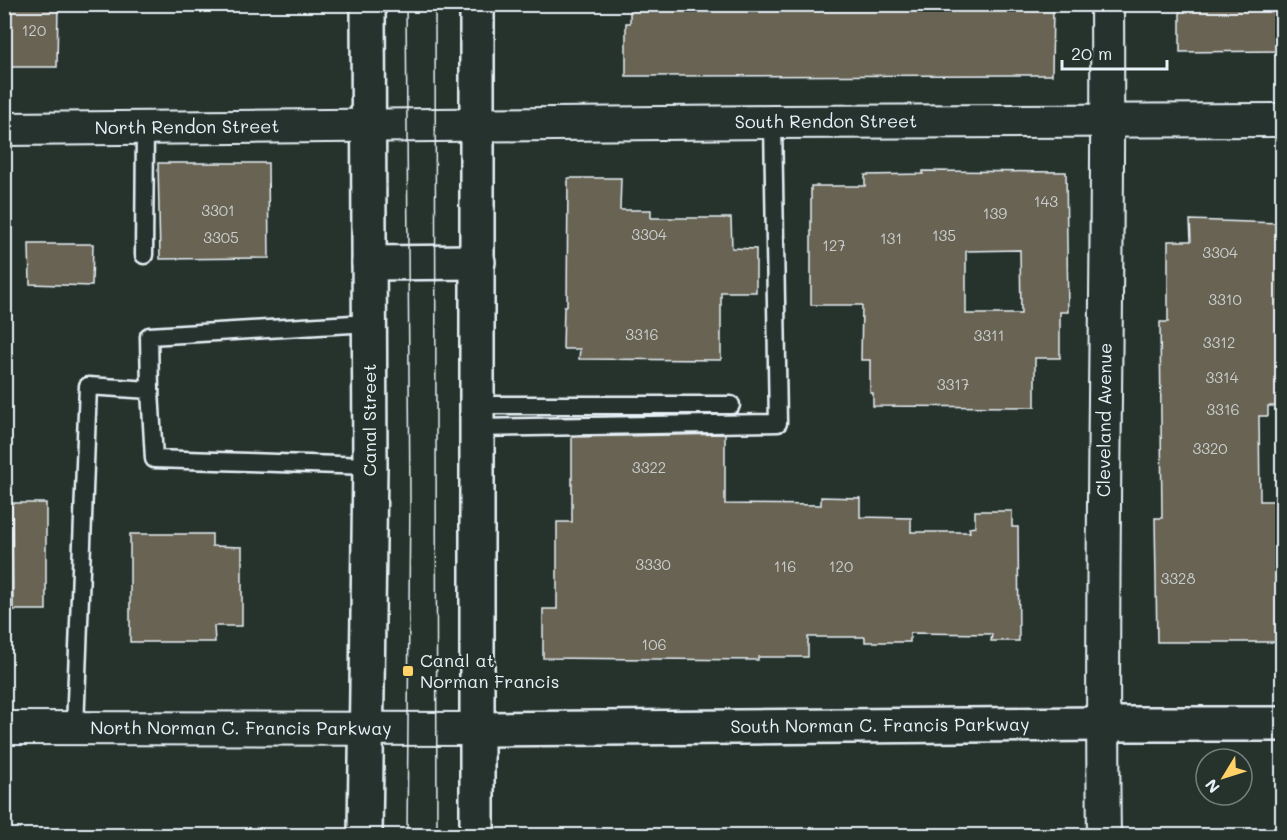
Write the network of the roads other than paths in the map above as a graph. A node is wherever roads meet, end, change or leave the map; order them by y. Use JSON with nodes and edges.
{"nodes":[{"id":1,"x":368,"y":4,"type":"edge"},
{"id":2,"x":477,"y":4,"type":"edge"},
{"id":3,"x":1107,"y":4,"type":"edge"},
{"id":4,"x":1108,"y":119,"type":"junction"},
{"id":5,"x":1282,"y":120,"type":"edge"},
{"id":6,"x":773,"y":122,"type":"junction"},
{"id":7,"x":478,"y":124,"type":"junction"},
{"id":8,"x":368,"y":125,"type":"junction"},
{"id":9,"x":145,"y":128,"type":"junction"},
{"id":10,"x":4,"y":129,"type":"edge"},
{"id":11,"x":144,"y":255,"type":"dead end"},
{"id":12,"x":478,"y":262,"type":"junction"},
{"id":13,"x":369,"y":263,"type":"junction"},
{"id":14,"x":369,"y":323,"type":"junction"},
{"id":15,"x":150,"y":390,"type":"junction"},
{"id":16,"x":731,"y":405,"type":"dead end"},
{"id":17,"x":477,"y":416,"type":"junction"},
{"id":18,"x":370,"y":466,"type":"junction"},
{"id":19,"x":1102,"y":724,"type":"junction"},
{"id":20,"x":1282,"y":724,"type":"edge"},
{"id":21,"x":4,"y":728,"type":"edge"},
{"id":22,"x":75,"y":728,"type":"junction"},
{"id":23,"x":366,"y":728,"type":"junction"},
{"id":24,"x":476,"y":729,"type":"junction"},
{"id":25,"x":365,"y":836,"type":"edge"},
{"id":26,"x":477,"y":836,"type":"edge"},
{"id":27,"x":1104,"y":836,"type":"edge"}],
"edges":[{"from":1,"to":8,"type":"main road","name":"Canal Street"},
{"from":2,"to":7,"type":"main road"},
{"from":3,"to":4,"type":"street","name":"Cleveland Avenue"},
{"from":4,"to":5,"type":"street","name":"South Rendon Street"},
{"from":4,"to":6,"type":"street","name":"South Rendon Street"},
{"from":4,"to":19,"type":"street","name":"Cleveland Avenue"},
{"from":6,"to":7,"type":"street","name":"South Rendon Street"},
{"from":6,"to":17,"type":"lane"},
{"from":7,"to":8,"type":"street","name":"South Rendon Street"},
{"from":7,"to":12,"type":"main road"},
{"from":8,"to":9,"type":"street","name":"North Rendon Street"},
{"from":8,"to":13,"type":"main road","name":"Canal Street"},
{"from":9,"to":10,"type":"street","name":"North Rendon Street"},
{"from":9,"to":11,"type":"lane"},
{"from":12,"to":13,"type":"main road"},
{"from":12,"to":17,"type":"main road"},
{"from":13,"to":14,"type":"main road","name":"Canal Street"},
{"from":14,"to":15,"type":"lane"},
{"from":14,"to":18,"type":"main road","name":"Canal Street"},
{"from":15,"to":18,"type":"lane"},
{"from":15,"to":22,"type":"lane"},
{"from":16,"to":17,"type":"lane"},
{"from":17,"to":24,"type":"main road"},
{"from":18,"to":23,"type":"main road","name":"Canal Street"},
{"from":19,"to":20,"type":"main road","name":"South Norman C. Francis Parkway"},
{"from":19,"to":24,"type":"main road","name":"South Norman C. Francis Parkway"},
{"from":19,"to":27,"type":"street","name":"Cleveland Avenue"},
{"from":21,"to":22,"type":"street","name":"North Norman C. Francis Parkway"},
{"from":22,"to":23,"type":"street","name":"North Norman C. Francis Parkway"},
{"from":23,"to":24,"type":"street","name":"North Norman C. Francis Parkway"},
{"from":23,"to":25,"type":"main road","name":"Canal Street"},
{"from":24,"to":26,"type":"main road"}]}
